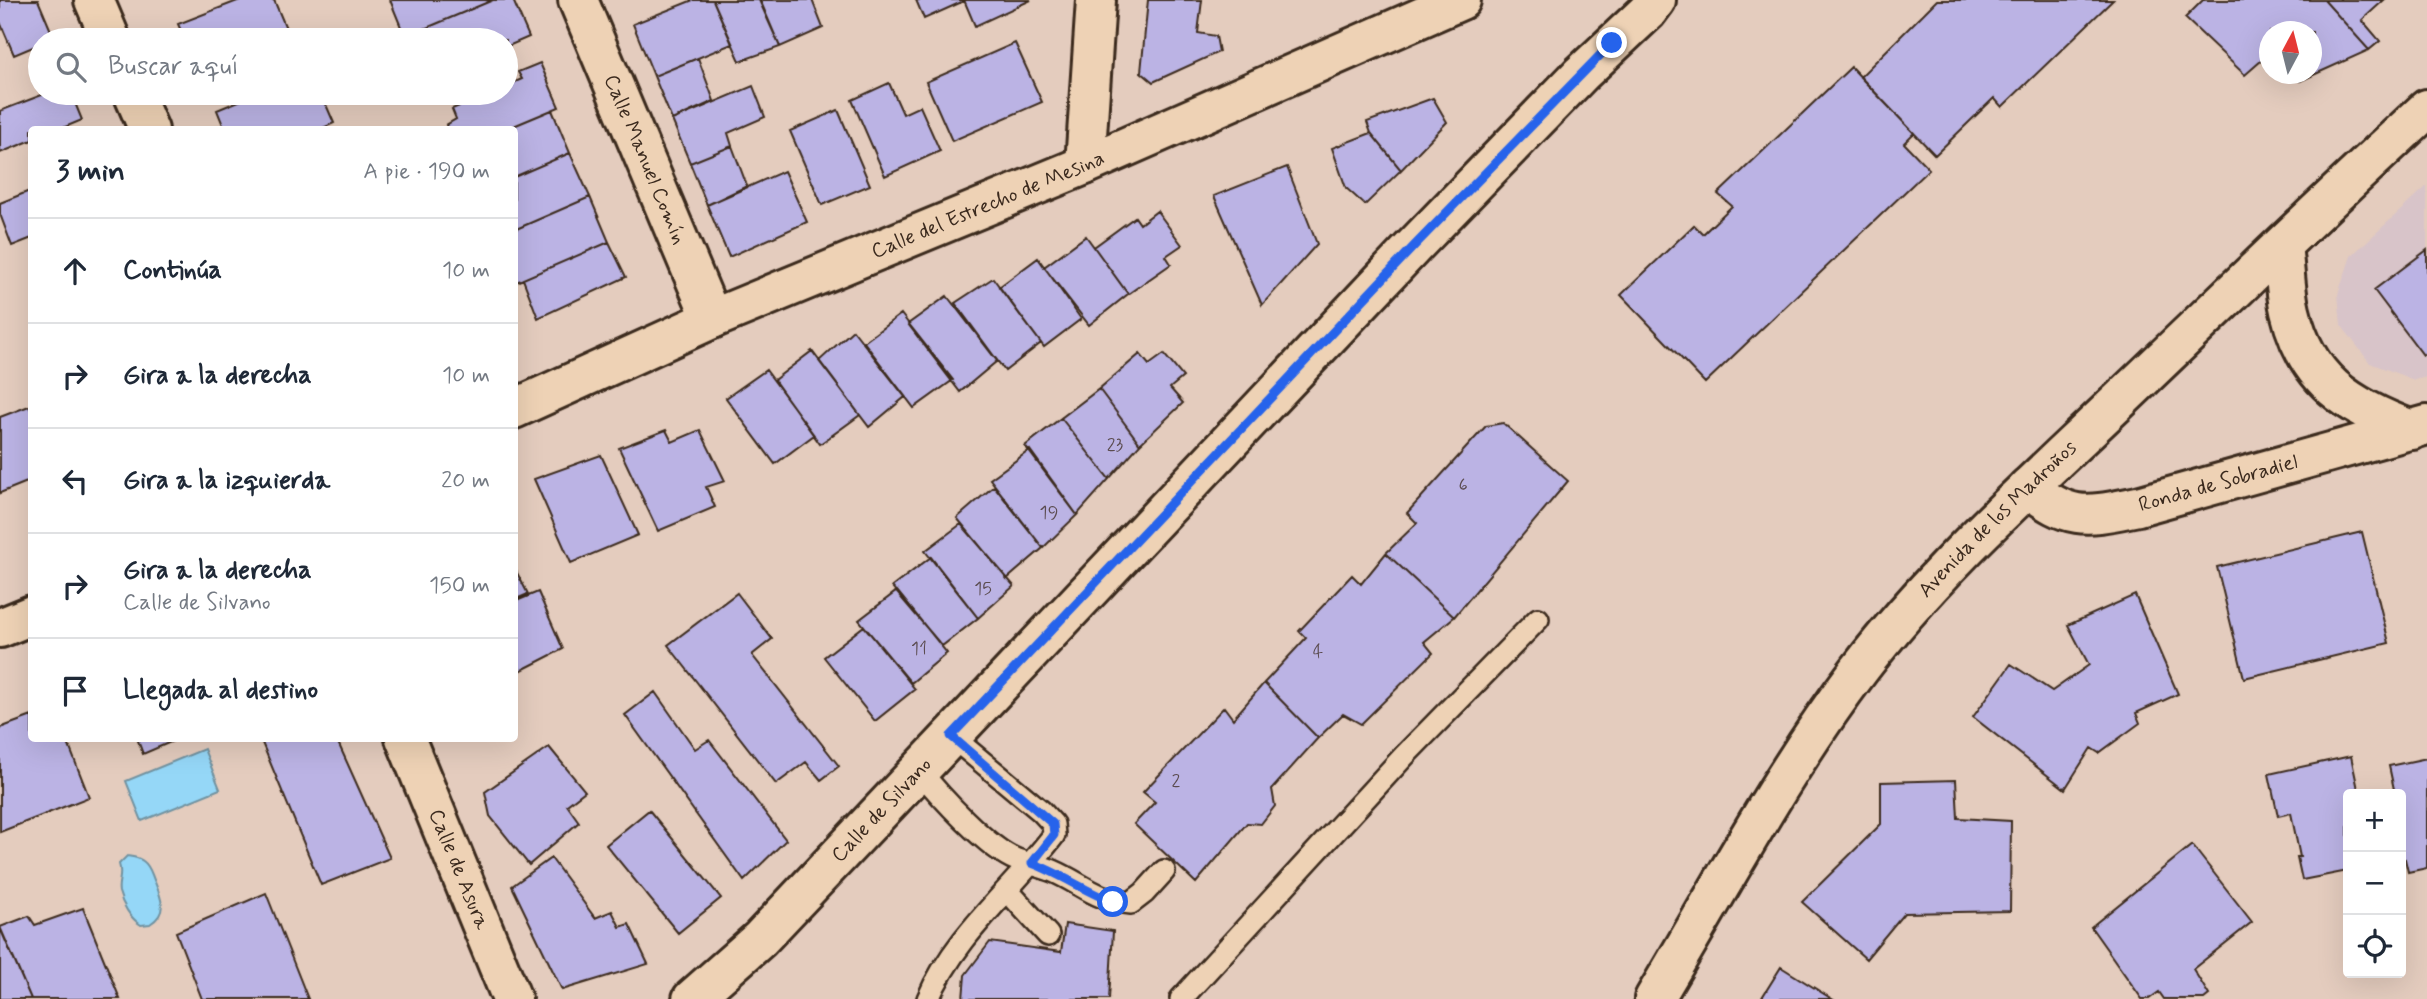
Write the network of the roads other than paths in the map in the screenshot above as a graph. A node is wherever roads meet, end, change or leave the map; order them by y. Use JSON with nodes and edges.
{"nodes":[{"id":1,"x":94,"y":0,"type":"edge"},
{"id":2,"x":578,"y":0,"type":"edge"},
{"id":3,"x":1096,"y":0,"type":"edge"},
{"id":4,"x":1461,"y":0,"type":"edge"},
{"id":5,"x":1652,"y":3,"type":"edge"},
{"id":6,"x":106,"y":28,"type":"edge"},
{"id":7,"x":138,"y":105,"type":"edge"},
{"id":8,"x":2427,"y":109,"type":"edge"},
{"id":9,"x":147,"y":126,"type":"edge"},
{"id":10,"x":1085,"y":164,"type":"junction"},
{"id":11,"x":2282,"y":246,"type":"junction"},
{"id":12,"x":712,"y":319,"type":"junction"},
{"id":13,"x":518,"y":407,"type":"edge"},
{"id":14,"x":2420,"y":428,"type":"edge"},
{"id":15,"x":2028,"y":487,"type":"junction"},
{"id":16,"x":28,"y":617,"type":"edge"},
{"id":17,"x":1538,"y":619,"type":"dead end"},
{"id":18,"x":0,"y":628,"type":"edge"},
{"id":19,"x":951,"y":736,"type":"junction"},
{"id":20,"x":407,"y":742,"type":"edge"},
{"id":21,"x":919,"y":770,"type":"junction"},
{"id":22,"x":1032,"y":863,"type":"junction"},
{"id":23,"x":1164,"y":871,"type":"dead end"},
{"id":24,"x":1007,"y":890,"type":"junction"},
{"id":25,"x":1048,"y":935,"type":"dead end"},
{"id":26,"x":512,"y":999,"type":"edge"},
{"id":27,"x":692,"y":999,"type":"edge"},
{"id":28,"x":928,"y":999,"type":"edge"},
{"id":29,"x":1181,"y":999,"type":"edge"},
{"id":30,"x":1654,"y":999,"type":"edge"}],
"edges":[{"from":1,"to":6,"type":"street"},
{"from":2,"to":12,"type":"street","name":"Calle Manuel Comín"},
{"from":3,"to":10,"type":"street"},
{"from":4,"to":10,"type":"street","name":"Calle del Estrecho de Mesina"},
{"from":5,"to":19,"type":"street","name":"Calle de Silvano"},
{"from":7,"to":9,"type":"street"},
{"from":8,"to":11,"type":"street","name":"Avenida de los Madroños"},
{"from":10,"to":12,"type":"street","name":"Calle del Estrecho de Mesina"},
{"from":11,"to":14,"type":"street","name":"Ronda de Sobradiel"},
{"from":11,"to":15,"type":"street","name":"Avenida de los Madroños"},
{"from":12,"to":13,"type":"street","name":"Calle del Estrecho de Mesina"},
{"from":14,"to":15,"type":"street","name":"Ronda de Sobradiel"},
{"from":15,"to":30,"type":"street","name":"Avenida de los Madroños"},
{"from":16,"to":18,"type":"street"},
{"from":17,"to":29,"type":"lane"},
{"from":19,"to":21,"type":"street","name":"Calle de Silvano"},
{"from":19,"to":22,"type":"lane"},
{"from":20,"to":26,"type":"street","name":"Calle de Asura"},
{"from":21,"to":22,"type":"lane"},
{"from":21,"to":27,"type":"street","name":"Calle de Silvano"},
{"from":22,"to":23,"type":"lane"},
{"from":22,"to":24,"type":"lane"},
{"from":24,"to":25,"type":"lane"},
{"from":24,"to":28,"type":"lane"}]}
